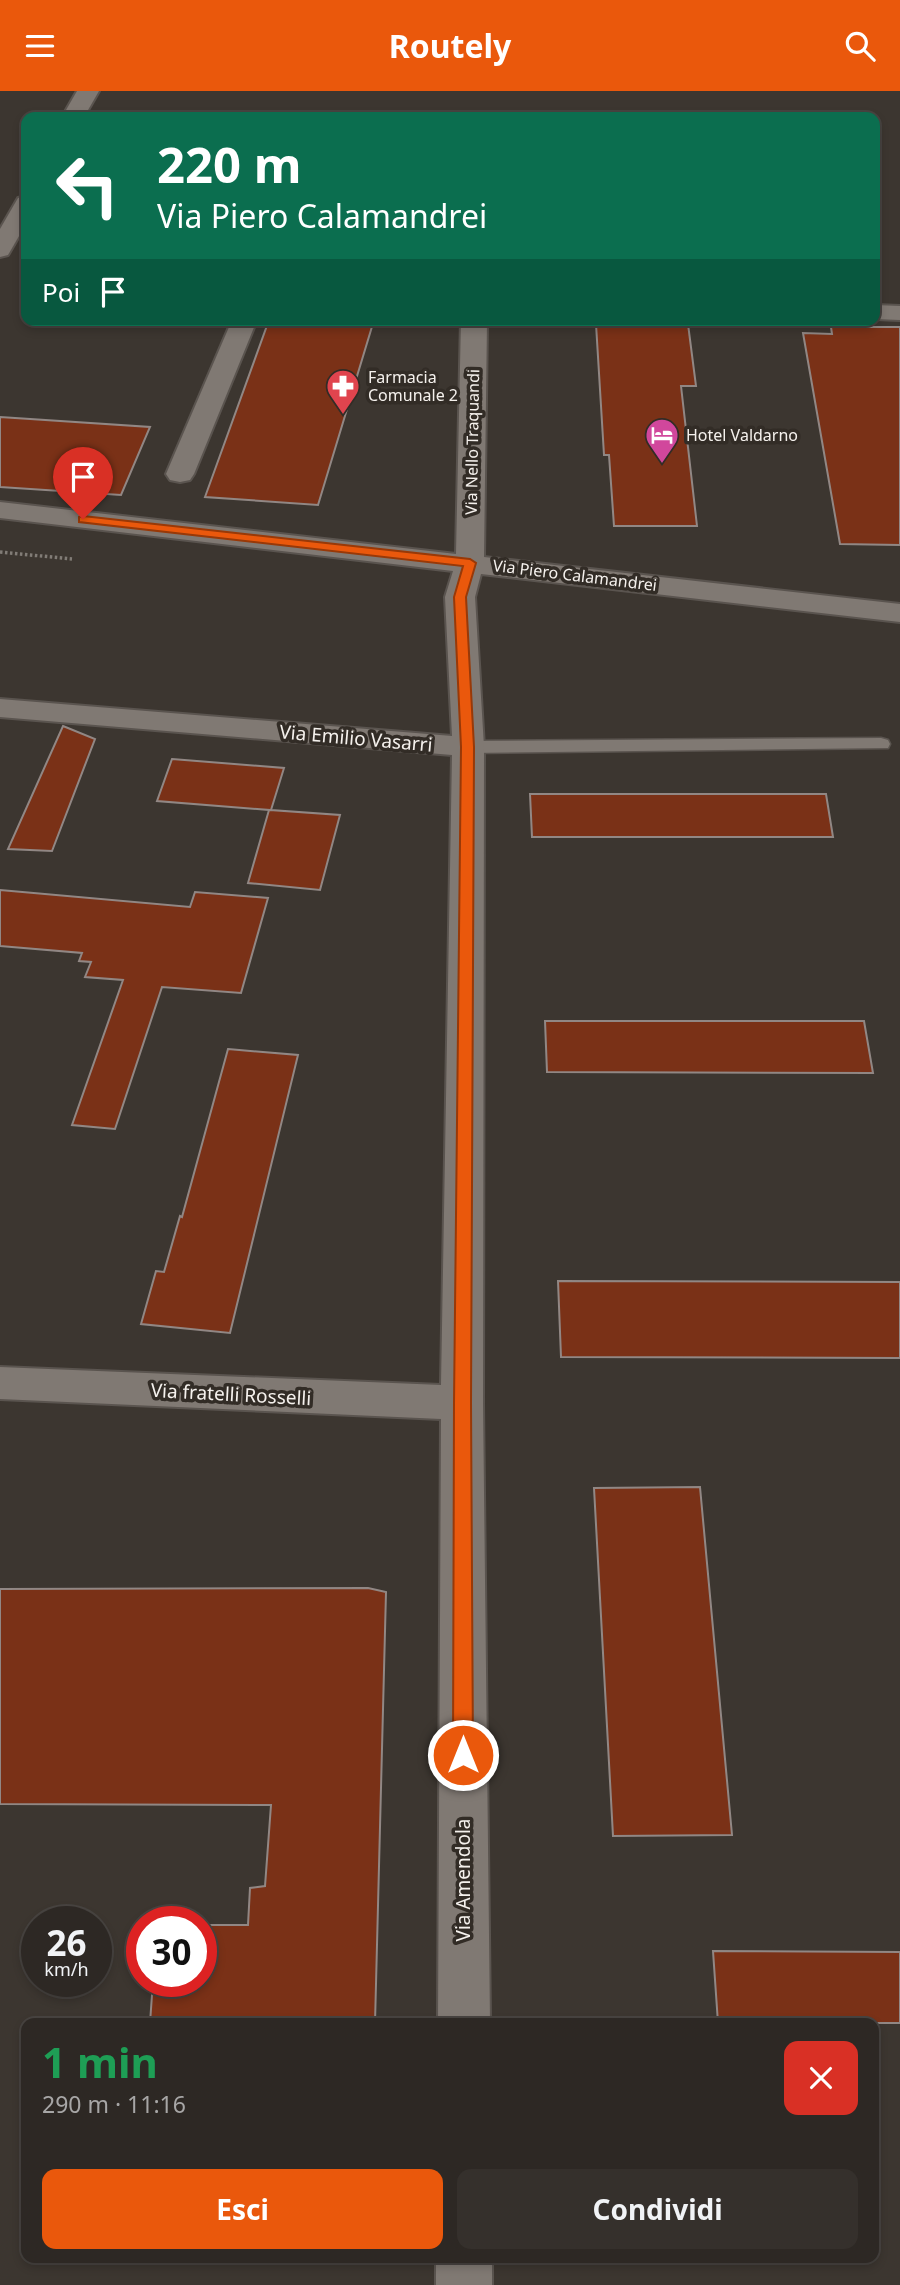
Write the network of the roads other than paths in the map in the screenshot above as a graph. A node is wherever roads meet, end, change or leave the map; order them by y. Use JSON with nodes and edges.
{"nodes":[{"id":1,"x":88,"y":91,"type":"edge"},
{"id":2,"x":77,"y":112,"type":"edge"},
{"id":3,"x":21,"y":212,"type":"edge"},
{"id":4,"x":0,"y":252,"type":"edge"},
{"id":5,"x":21,"y":255,"type":"edge"},
{"id":6,"x":880,"y":312,"type":"edge"},
{"id":7,"x":900,"y":313,"type":"edge"},
{"id":8,"x":242,"y":326,"type":"edge"},
{"id":9,"x":474,"y":326,"type":"edge"},
{"id":10,"x":180,"y":474,"type":"dead end"},
{"id":11,"x":0,"y":510,"type":"edge"},
{"id":12,"x":470,"y":563,"type":"junction"},
{"id":13,"x":900,"y":613,"type":"edge"},
{"id":14,"x":0,"y":708,"type":"edge"},
{"id":15,"x":881,"y":744,"type":"dead end"},
{"id":16,"x":468,"y":747,"type":"junction"},
{"id":17,"x":0,"y":1384,"type":"edge"},
{"id":18,"x":462,"y":1403,"type":"junction"},
{"id":19,"x":464,"y":2018,"type":"edge"},
{"id":20,"x":464,"y":2263,"type":"edge"},
{"id":21,"x":464,"y":2285,"type":"edge"}],
"edges":[{"from":1,"to":2,"type":"street"},
{"from":3,"to":4,"type":"street"},
{"from":4,"to":5,"type":"street"},
{"from":6,"to":7,"type":"street"},
{"from":8,"to":10,"type":"street"},
{"from":9,"to":12,"type":"street","name":"Via Nello Traquandi"},
{"from":11,"to":12,"type":"street","name":"Via Piero Calamandrei"},
{"from":12,"to":13,"type":"street","name":"Via Piero Calamandrei"},
{"from":12,"to":16,"type":"street","name":"Via Amendola"},
{"from":14,"to":16,"type":"street","name":"Via Emilio Vasarri"},
{"from":15,"to":16,"type":"lane","name":"Via Emilio Vasarri"},
{"from":16,"to":18,"type":"street","name":"Via Amendola"},
{"from":17,"to":18,"type":"street","name":"Via fratelli Rosselli"},
{"from":18,"to":19,"type":"street","name":"Via Amendola"},
{"from":20,"to":21,"type":"street"}]}
